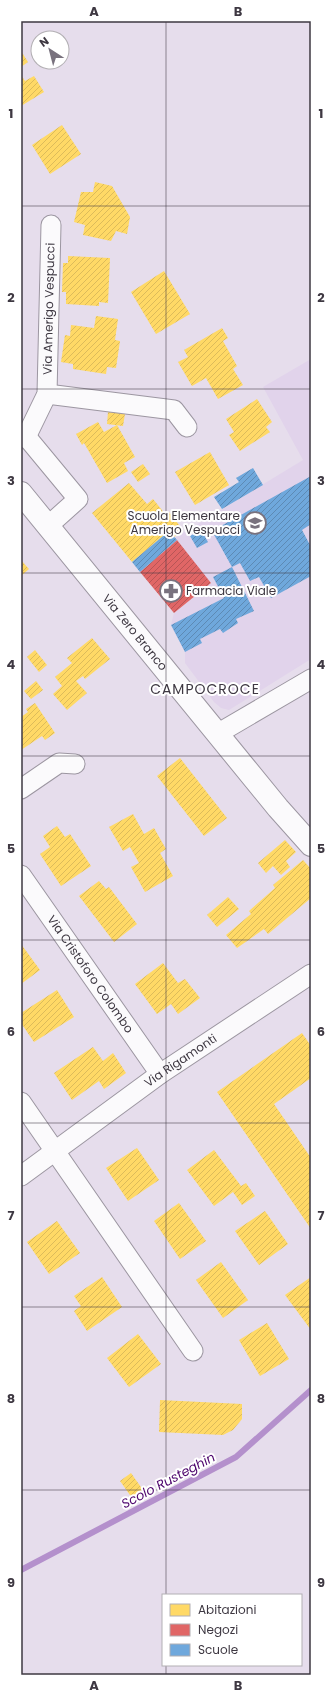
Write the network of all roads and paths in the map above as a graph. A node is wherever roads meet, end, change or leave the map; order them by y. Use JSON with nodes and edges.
{"nodes":[{"id":1,"x":52,"y":225,"type":"dead end"},
{"id":2,"x":47,"y":394,"type":"junction"},
{"id":3,"x":187,"y":427,"type":"dead end"},
{"id":4,"x":23,"y":436,"type":"edge"},
{"id":5,"x":21,"y":493,"type":"edge"},
{"id":6,"x":48,"y":526,"type":"junction"},
{"id":7,"x":311,"y":679,"type":"edge"},
{"id":8,"x":217,"y":734,"type":"junction"},
{"id":9,"x":75,"y":764,"type":"dead end"},
{"id":10,"x":21,"y":789,"type":"edge"},
{"id":11,"x":311,"y":845,"type":"edge"},
{"id":12,"x":21,"y":875,"type":"edge"},
{"id":13,"x":311,"y":974,"type":"edge"},
{"id":14,"x":160,"y":1074,"type":"junction"},
{"id":15,"x":21,"y":1102,"type":"edge"},
{"id":16,"x":54,"y":1151,"type":"junction"},
{"id":17,"x":21,"y":1176,"type":"edge"},
{"id":18,"x":193,"y":1351,"type":"dead end"}],
"edges":[{"from":1,"to":2,"type":"street","name":"Via Amerigo Vespucci"},
{"from":2,"to":3,"type":"street"},
{"from":2,"to":4,"type":"street","name":"Via Amerigo Vespucci"},
{"from":4,"to":6,"type":"street"},
{"from":5,"to":6,"type":"street","name":"Via Zero Branco"},
{"from":6,"to":8,"type":"street","name":"Via Zero Branco"},
{"from":7,"to":8,"type":"street"},
{"from":8,"to":11,"type":"street","name":"Via Zero Branco"},
{"from":9,"to":10,"type":"street"},
{"from":12,"to":14,"type":"street","name":"Via Cristoforo Colombo"},
{"from":13,"to":14,"type":"street","name":"Via Rigamonti"},
{"from":14,"to":16,"type":"street","name":"Via Rigamonti"},
{"from":15,"to":16,"type":"street"},
{"from":16,"to":17,"type":"street","name":"Via Rigamonti"},
{"from":16,"to":18,"type":"street"}]}
